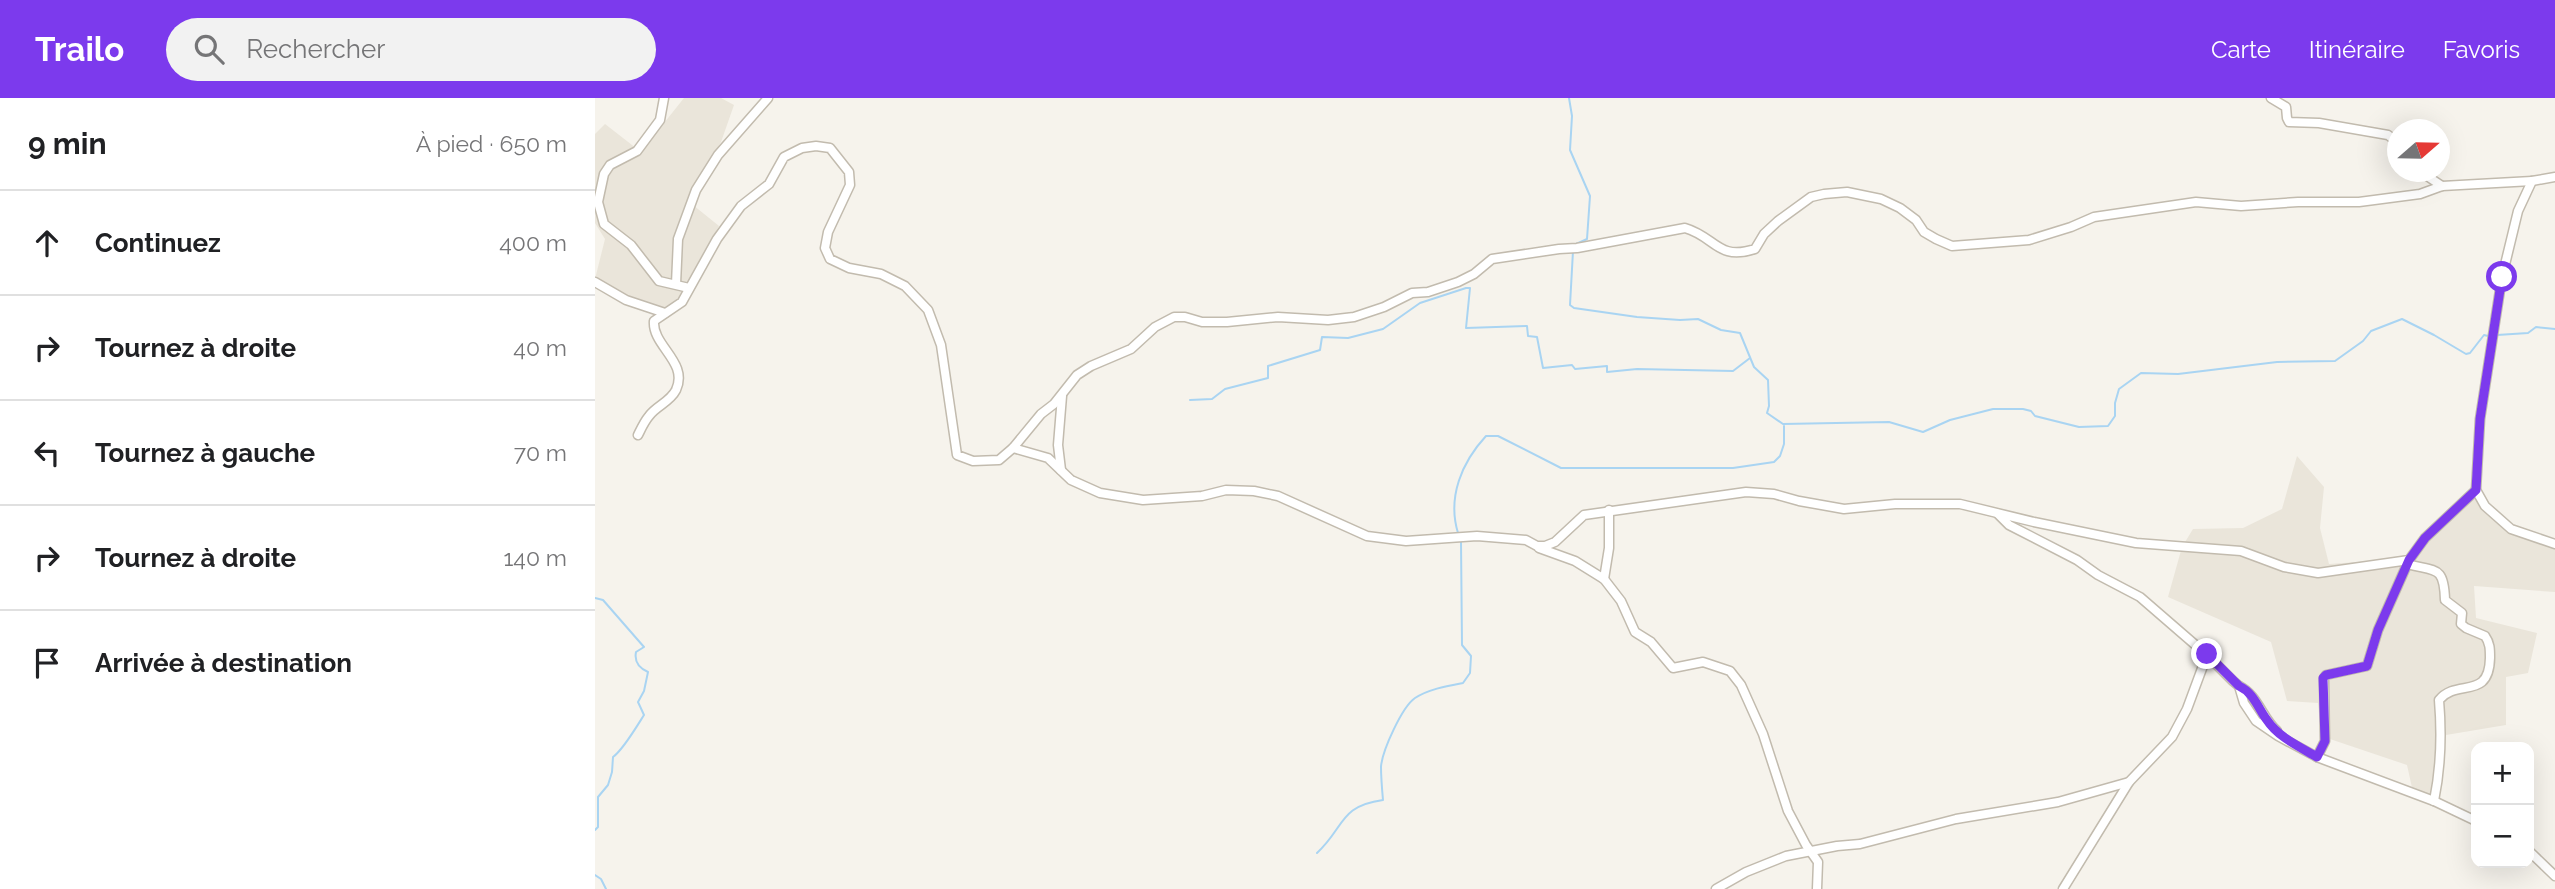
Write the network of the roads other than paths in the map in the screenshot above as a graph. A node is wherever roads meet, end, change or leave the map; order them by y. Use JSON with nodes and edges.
{"nodes":[{"id":1,"x":664,"y":98,"type":"edge"},
{"id":2,"x":768,"y":98,"type":"edge"},
{"id":3,"x":2271,"y":98,"type":"edge"},
{"id":4,"x":2387,"y":135,"type":"edge"},
{"id":5,"x":2555,"y":177,"type":"edge"},
{"id":6,"x":2532,"y":181,"type":"junction"},
{"id":7,"x":2436,"y":182,"type":"edge"},
{"id":8,"x":2442,"y":186,"type":"junction"},
{"id":9,"x":596,"y":201,"type":"edge"},
{"id":10,"x":595,"y":282,"type":"edge"},
{"id":11,"x":676,"y":284,"type":"junction"},
{"id":12,"x":689,"y":288,"type":"junction"},
{"id":13,"x":665,"y":313,"type":"junction"},
{"id":14,"x":1063,"y":393,"type":"junction"},
{"id":15,"x":638,"y":435,"type":"dead end"},
{"id":16,"x":1013,"y":448,"type":"junction"},
{"id":17,"x":1062,"y":471,"type":"junction"},
{"id":18,"x":2476,"y":490,"type":"junction"},
{"id":19,"x":1609,"y":510,"type":"junction"},
{"id":20,"x":1998,"y":514,"type":"junction"},
{"id":21,"x":2555,"y":544,"type":"edge"},
{"id":22,"x":1537,"y":546,"type":"junction"},
{"id":23,"x":2408,"y":562,"type":"junction"},
{"id":24,"x":1604,"y":579,"type":"junction"},
{"id":25,"x":2207,"y":654,"type":"junction"},
{"id":26,"x":2317,"y":757,"type":"junction"},
{"id":27,"x":2129,"y":782,"type":"junction"},
{"id":28,"x":2434,"y":801,"type":"junction"},
{"id":29,"x":2471,"y":819,"type":"edge"},
{"id":30,"x":1810,"y":850,"type":"junction"},
{"id":31,"x":2534,"y":856,"type":"edge"},
{"id":32,"x":2555,"y":876,"type":"edge"},
{"id":33,"x":1716,"y":889,"type":"edge"},
{"id":34,"x":1817,"y":889,"type":"edge"},
{"id":35,"x":2063,"y":889,"type":"edge"}],
"edges":[{"from":1,"to":9,"type":"street"},
{"from":2,"to":11,"type":"street"},
{"from":3,"to":4,"type":"street"},
{"from":5,"to":6,"type":"street"},
{"from":6,"to":8,"type":"street"},
{"from":6,"to":18,"type":"street"},
{"from":7,"to":8,"type":"street"},
{"from":8,"to":14,"type":"street"},
{"from":9,"to":11,"type":"street"},
{"from":10,"to":13,"type":"street"},
{"from":11,"to":12,"type":"street"},
{"from":12,"to":13,"type":"street"},
{"from":12,"to":16,"type":"street"},
{"from":13,"to":15,"type":"street"},
{"from":14,"to":16,"type":"street"},
{"from":14,"to":17,"type":"street"},
{"from":16,"to":17,"type":"street"},
{"from":17,"to":22,"type":"street"},
{"from":18,"to":21,"type":"street"},
{"from":18,"to":23,"type":"street"},
{"from":19,"to":20,"type":"street"},
{"from":19,"to":22,"type":"street"},
{"from":19,"to":24,"type":"street"},
{"from":20,"to":23,"type":"street"},
{"from":20,"to":25,"type":"street"},
{"from":22,"to":24,"type":"street"},
{"from":23,"to":26,"type":"street"},
{"from":23,"to":28,"type":"street"},
{"from":24,"to":30,"type":"street"},
{"from":25,"to":26,"type":"street"},
{"from":25,"to":27,"type":"street"},
{"from":26,"to":28,"type":"street"},
{"from":27,"to":30,"type":"street"},
{"from":27,"to":35,"type":"street"},
{"from":28,"to":29,"type":"street"},
{"from":30,"to":33,"type":"street"},
{"from":30,"to":34,"type":"street"},
{"from":31,"to":32,"type":"street"}]}
